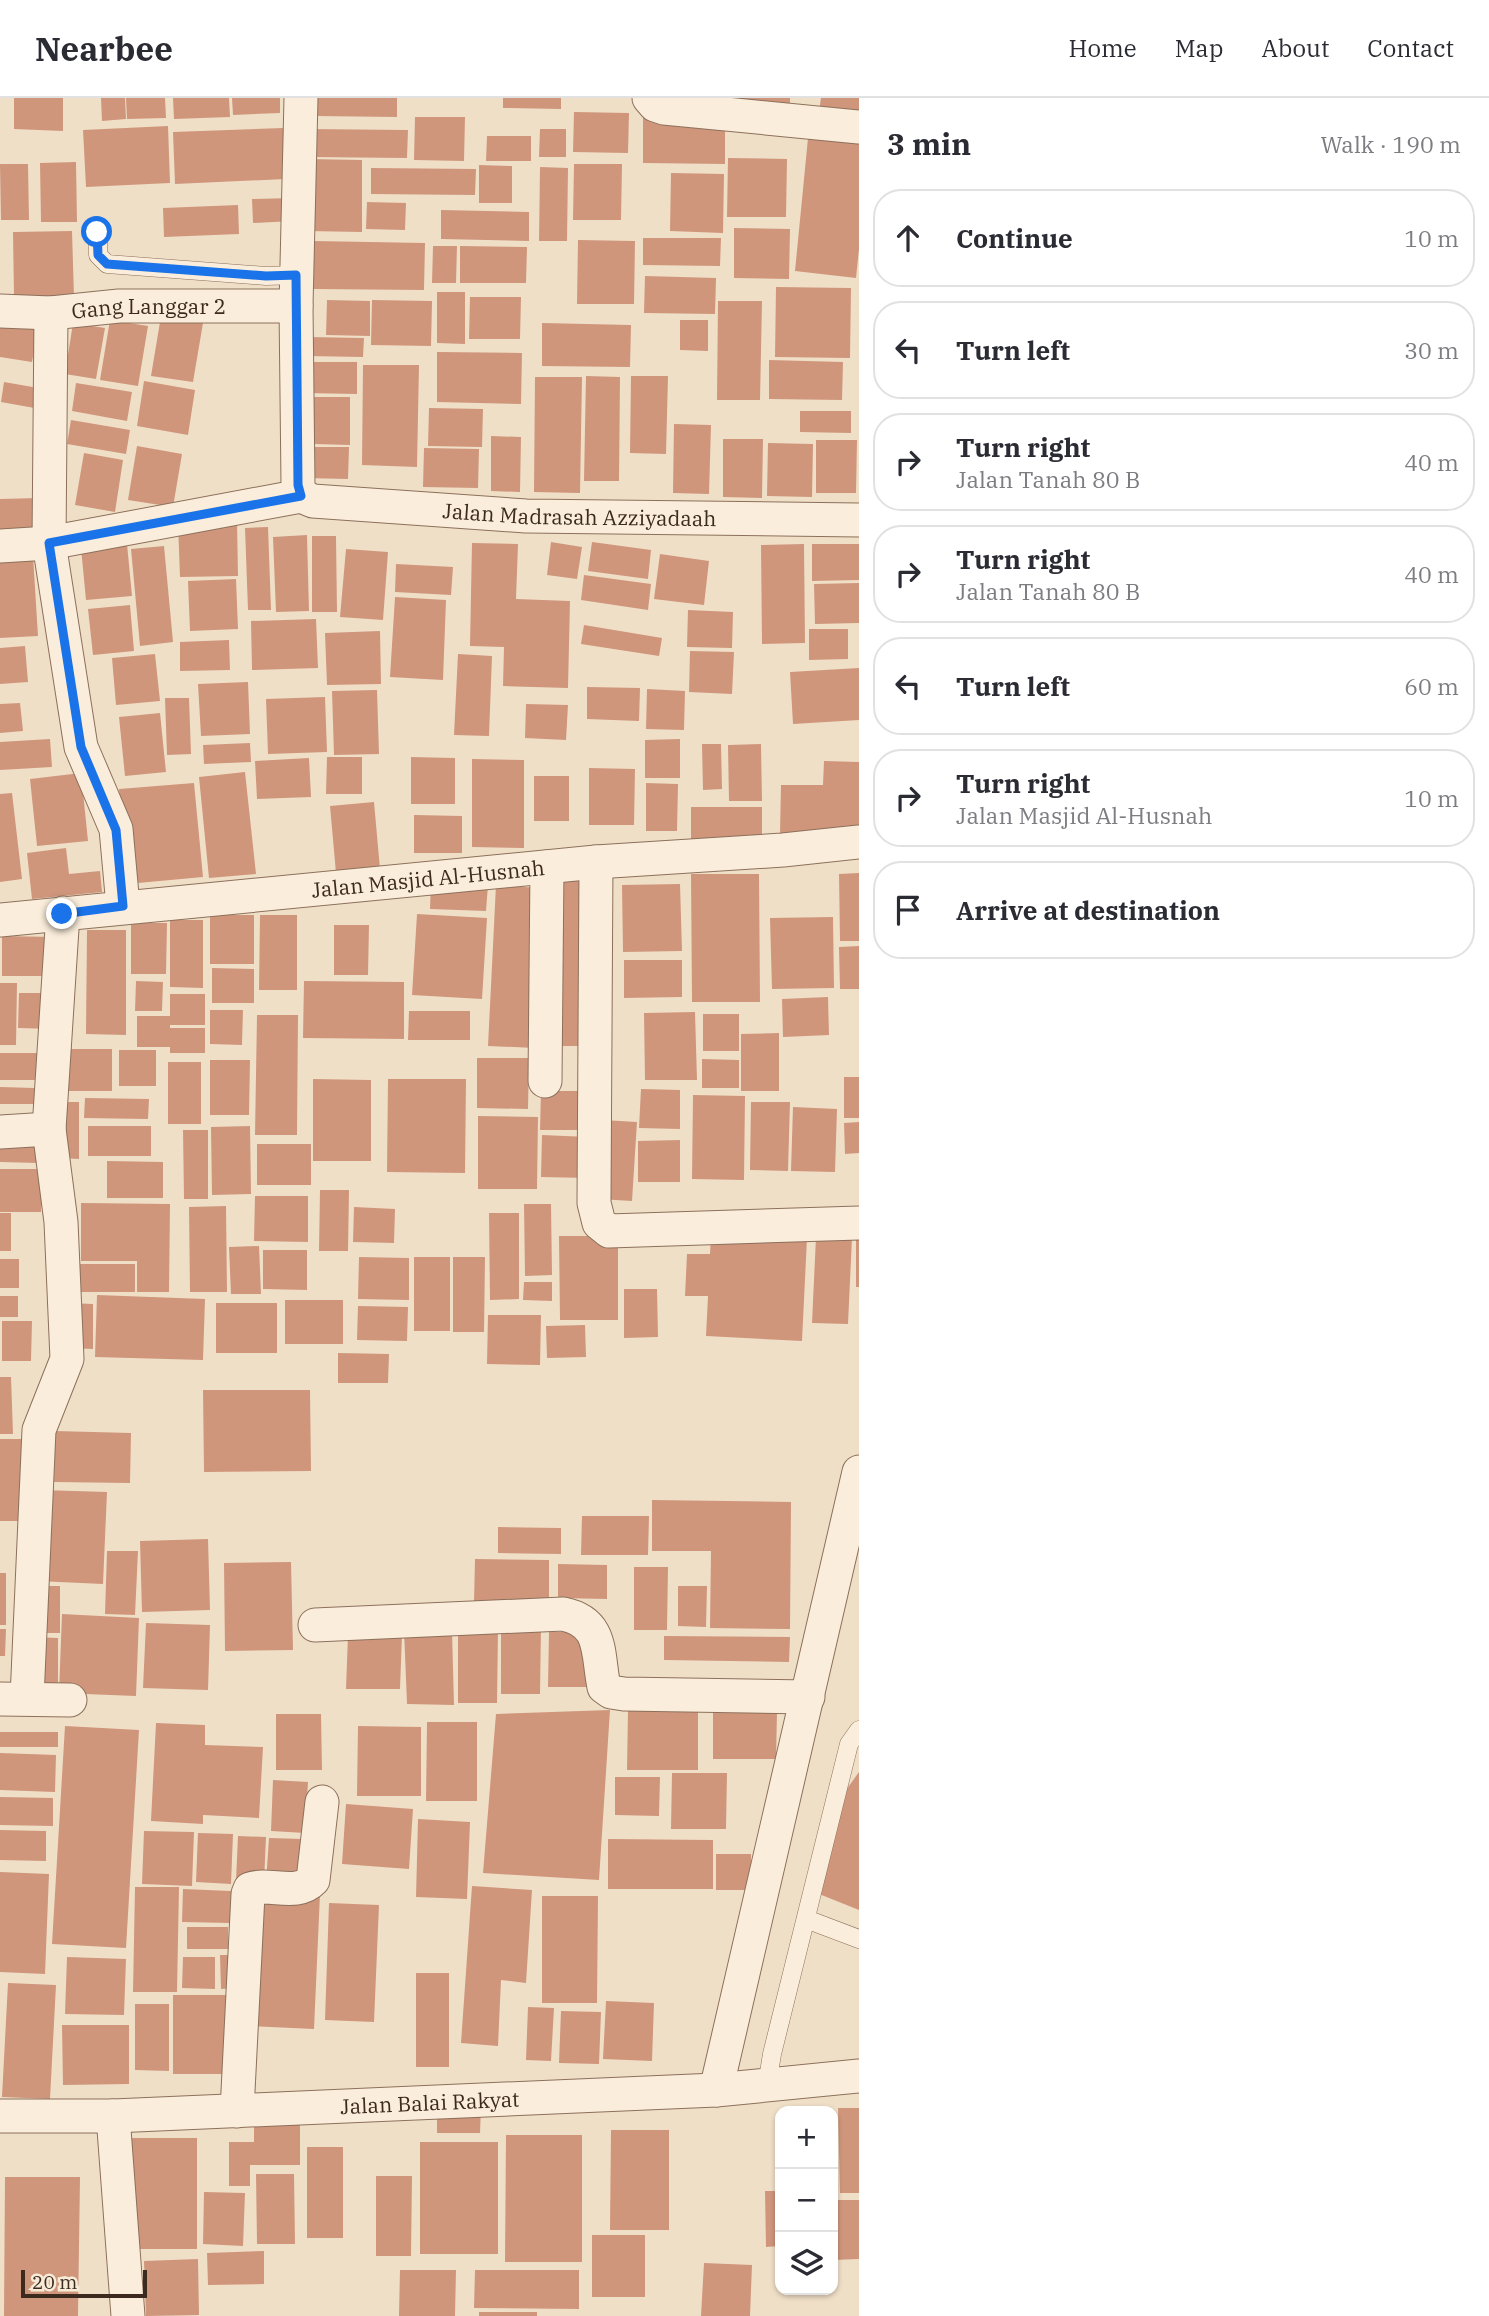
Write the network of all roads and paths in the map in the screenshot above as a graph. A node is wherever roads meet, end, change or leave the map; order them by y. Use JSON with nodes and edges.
{"nodes":[{"id":1,"x":301,"y":98,"type":"edge"},
{"id":2,"x":649,"y":98,"type":"edge"},
{"id":3,"x":859,"y":127,"type":"edge"},
{"id":4,"x":97,"y":232,"type":"dead end"},
{"id":5,"x":296,"y":290,"type":"junction"},
{"id":6,"x":0,"y":311,"type":"edge"},
{"id":7,"x":51,"y":313,"type":"junction"},
{"id":8,"x":301,"y":496,"type":"junction"},
{"id":9,"x":859,"y":520,"type":"edge"},
{"id":10,"x":49,"y":543,"type":"junction"},
{"id":11,"x":0,"y":547,"type":"edge"},
{"id":12,"x":859,"y":842,"type":"edge"},
{"id":13,"x":596,"y":862,"type":"junction"},
{"id":14,"x":547,"y":867,"type":"junction"},
{"id":15,"x":123,"y":906,"type":"junction"},
{"id":16,"x":62,"y":914,"type":"junction"},
{"id":17,"x":0,"y":920,"type":"edge"},
{"id":18,"x":545,"y":1081,"type":"dead end"},
{"id":19,"x":49,"y":1129,"type":"junction"},
{"id":20,"x":0,"y":1132,"type":"edge"},
{"id":21,"x":859,"y":1223,"type":"edge"},
{"id":22,"x":859,"y":1472,"type":"edge"},
{"id":23,"x":316,"y":1625,"type":"dead end"},
{"id":24,"x":808,"y":1697,"type":"junction"},
{"id":25,"x":13,"y":1699,"type":"edge"},
{"id":26,"x":70,"y":1700,"type":"dead end"},
{"id":27,"x":859,"y":1730,"type":"edge"},
{"id":28,"x":322,"y":1802,"type":"dead end"},
{"id":29,"x":806,"y":1919,"type":"junction"},
{"id":30,"x":859,"y":1939,"type":"edge"},
{"id":31,"x":859,"y":2076,"type":"edge"},
{"id":32,"x":767,"y":2085,"type":"junction"},
{"id":33,"x":716,"y":2090,"type":"junction"},
{"id":34,"x":237,"y":2111,"type":"junction"},
{"id":35,"x":0,"y":2116,"type":"edge"},
{"id":36,"x":113,"y":2116,"type":"junction"},
{"id":37,"x":128,"y":2316,"type":"edge"}],
"edges":[{"from":1,"to":5,"type":"street"},
{"from":2,"to":3,"type":"street"},
{"from":4,"to":5,"type":"lane"},
{"from":5,"to":7,"type":"street","name":"Gang Langgar 2"},
{"from":5,"to":8,"type":"street"},
{"from":6,"to":7,"type":"street","name":"Gang Langgar 2"},
{"from":7,"to":10,"type":"street"},
{"from":8,"to":9,"type":"street","name":"Jalan Madrasah Azziyadaah"},
{"from":8,"to":10,"type":"street"},
{"from":10,"to":11,"type":"street"},
{"from":10,"to":15,"type":"street"},
{"from":12,"to":13,"type":"street","name":"Jalan Masjid Al-Husnah"},
{"from":13,"to":14,"type":"street","name":"Jalan Masjid Al-Husnah"},
{"from":13,"to":21,"type":"street"},
{"from":14,"to":15,"type":"street","name":"Jalan Masjid Al-Husnah"},
{"from":14,"to":18,"type":"street"},
{"from":15,"to":16,"type":"street","name":"Jalan Masjid Al-Husnah"},
{"from":16,"to":17,"type":"street","name":"Jalan Masjid Al-Husnah"},
{"from":16,"to":19,"type":"street"},
{"from":19,"to":20,"type":"street"},
{"from":19,"to":25,"type":"street"},
{"from":22,"to":24,"type":"street"},
{"from":23,"to":24,"type":"street"},
{"from":24,"to":33,"type":"street"},
{"from":25,"to":26,"type":"street"},
{"from":27,"to":29,"type":"lane"},
{"from":28,"to":34,"type":"street"},
{"from":29,"to":30,"type":"lane"},
{"from":29,"to":32,"type":"lane"},
{"from":31,"to":32,"type":"street","name":"Jalan Balai Rakyat"},
{"from":32,"to":33,"type":"street","name":"Jalan Balai Rakyat"},
{"from":33,"to":34,"type":"street","name":"Jalan Balai Rakyat"},
{"from":34,"to":36,"type":"street","name":"Jalan Balai Rakyat"},
{"from":35,"to":36,"type":"street","name":"Jalan Balai Rakyat"},
{"from":36,"to":37,"type":"street"}]}
